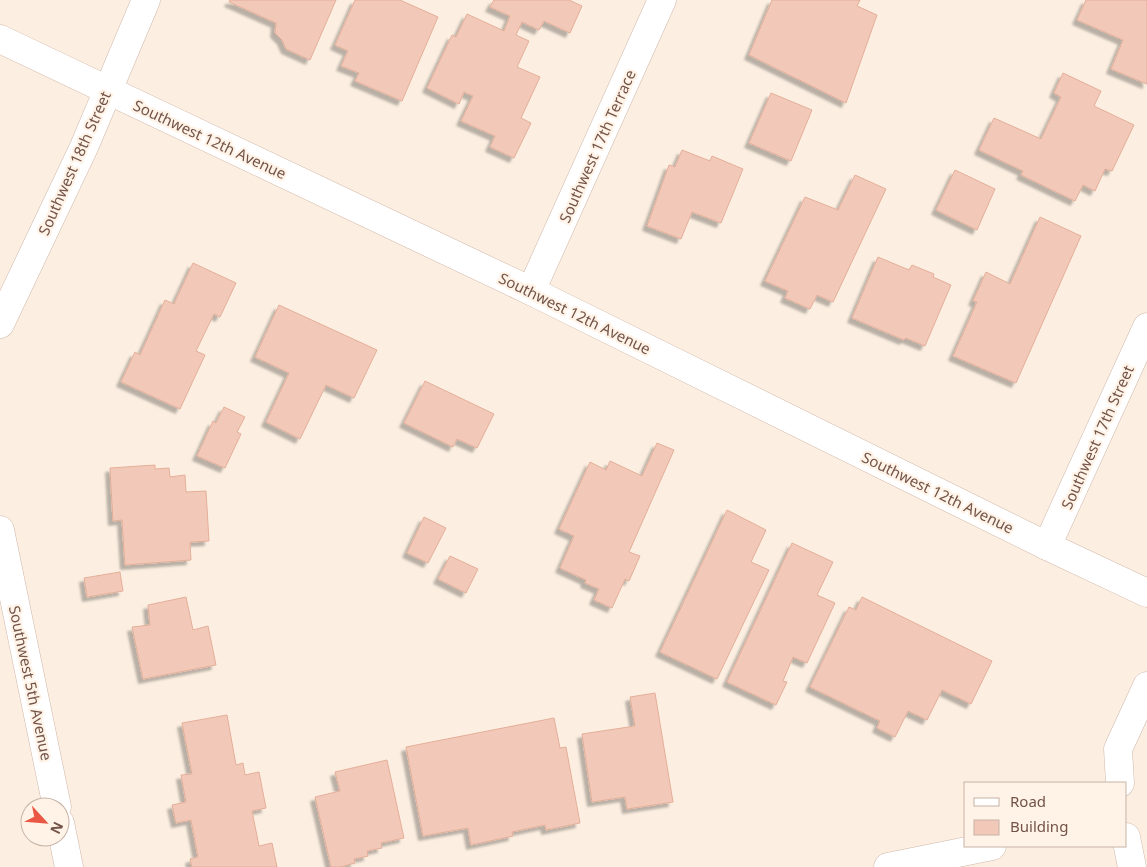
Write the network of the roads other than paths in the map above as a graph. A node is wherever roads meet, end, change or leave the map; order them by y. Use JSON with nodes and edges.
{"nodes":[{"id":1,"x":146,"y":0,"type":"edge"},
{"id":2,"x":662,"y":0,"type":"edge"},
{"id":3,"x":0,"y":39,"type":"edge"},
{"id":4,"x":107,"y":90,"type":"junction"},
{"id":5,"x":531,"y":291,"type":"junction"},
{"id":6,"x":0,"y":324,"type":"edge"},
{"id":7,"x":1147,"y":327,"type":"edge"},
{"id":8,"x":0,"y":530,"type":"edge"},
{"id":9,"x":1047,"y":546,"type":"junction"},
{"id":10,"x":1147,"y":593,"type":"edge"},
{"id":11,"x":1147,"y":686,"type":"edge"},
{"id":12,"x":1120,"y":782,"type":"edge"},
{"id":13,"x":55,"y":797,"type":"edge"},
{"id":14,"x":1127,"y":842,"type":"edge"},
{"id":15,"x":65,"y":847,"type":"edge"},
{"id":16,"x":987,"y":847,"type":"edge"},
{"id":17,"x":69,"y":867,"type":"edge"},
{"id":18,"x":888,"y":867,"type":"edge"},
{"id":19,"x":1132,"y":867,"type":"edge"}],
"edges":[{"from":1,"to":4,"type":"street","name":"Southwest 18th Street"},
{"from":2,"to":5,"type":"street","name":"Southwest 17th Terrace"},
{"from":3,"to":4,"type":"street","name":"Southwest 12th Avenue"},
{"from":4,"to":5,"type":"street","name":"Southwest 12th Avenue"},
{"from":4,"to":6,"type":"street","name":"Southwest 18th Street"},
{"from":5,"to":9,"type":"street","name":"Southwest 12th Avenue"},
{"from":7,"to":9,"type":"street","name":"Southwest 17th Street"},
{"from":8,"to":13,"type":"street","name":"Southwest 5th Avenue"},
{"from":9,"to":10,"type":"street","name":"Southwest 12th Avenue"},
{"from":11,"to":12,"type":"street"},
{"from":14,"to":19,"type":"street"},
{"from":15,"to":17,"type":"street"},
{"from":16,"to":18,"type":"street"}]}
